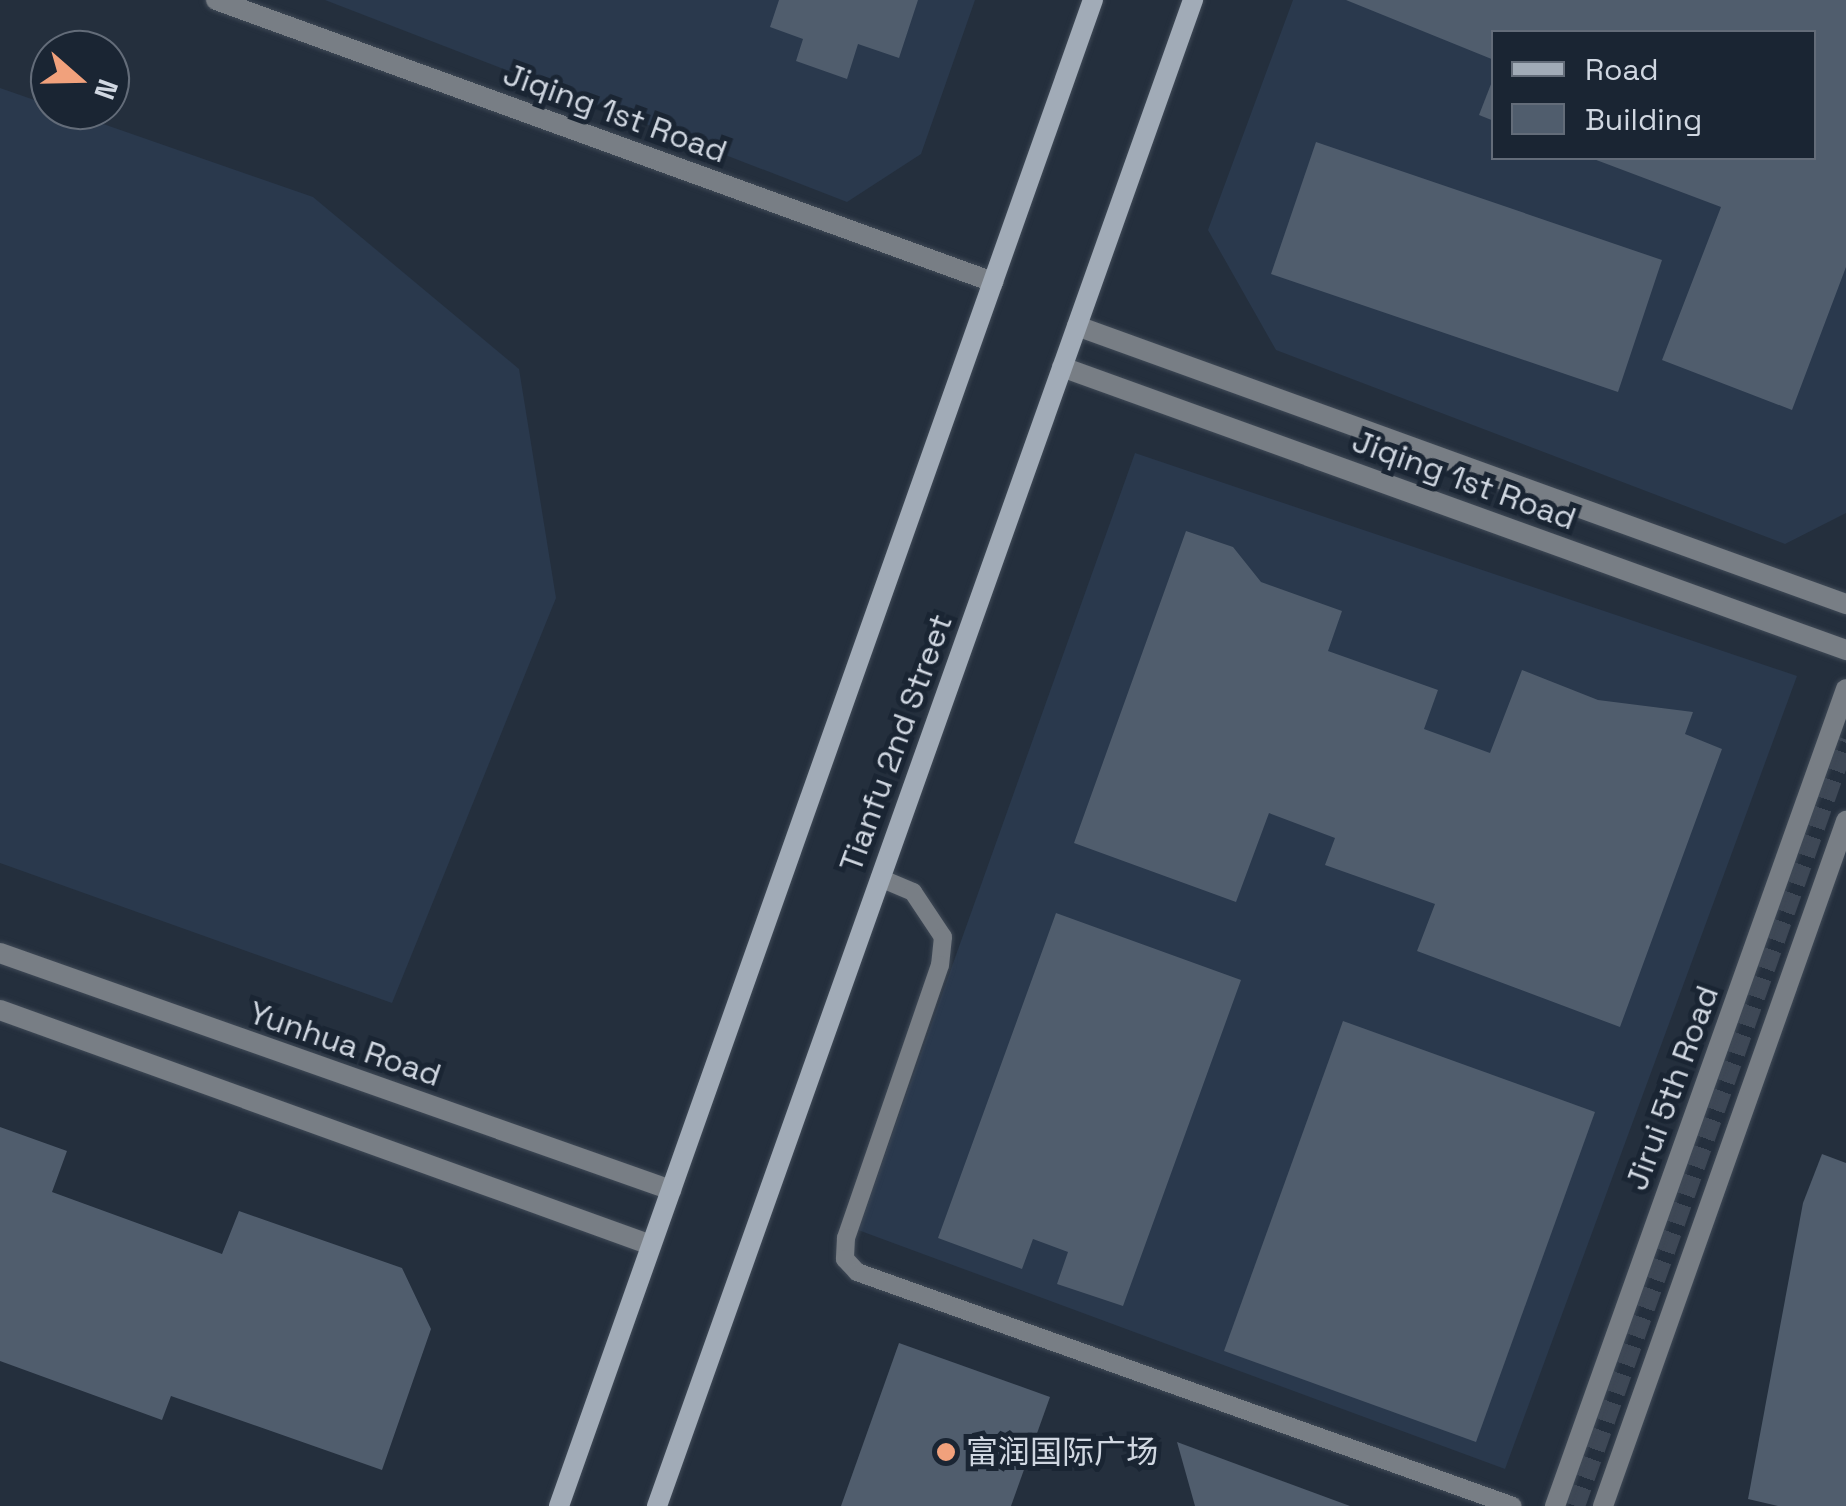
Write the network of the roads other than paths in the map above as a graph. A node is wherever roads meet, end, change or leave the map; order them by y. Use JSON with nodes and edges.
{"nodes":[{"id":1,"x":216,"y":0,"type":"edge"},
{"id":2,"x":1093,"y":0,"type":"edge"},
{"id":3,"x":1193,"y":0,"type":"edge"},
{"id":4,"x":993,"y":282,"type":"junction"},
{"id":5,"x":1077,"y":326,"type":"junction"},
{"id":6,"x":1062,"y":367,"type":"junction"},
{"id":7,"x":1846,"y":604,"type":"edge"},
{"id":8,"x":1846,"y":650,"type":"edge"},
{"id":9,"x":1846,"y":689,"type":"edge"},
{"id":10,"x":1846,"y":822,"type":"edge"},
{"id":11,"x":880,"y":878,"type":"junction"},
{"id":12,"x":0,"y":953,"type":"edge"},
{"id":13,"x":0,"y":1010,"type":"edge"},
{"id":14,"x":671,"y":1190,"type":"junction"},
{"id":15,"x":652,"y":1244,"type":"junction"},
{"id":16,"x":558,"y":1506,"type":"edge"},
{"id":17,"x":656,"y":1506,"type":"edge"},
{"id":18,"x":1513,"y":1506,"type":"edge"},
{"id":19,"x":1555,"y":1506,"type":"edge"},
{"id":20,"x":1603,"y":1506,"type":"edge"}],
"edges":[{"from":1,"to":4,"type":"street","name":"Jiqing 1st Road"},
{"from":2,"to":4,"type":"main road","name":"Tianfu 2nd Street"},
{"from":3,"to":5,"type":"main road","name":"Tianfu 2nd Street"},
{"from":4,"to":14,"type":"main road","name":"Tianfu 2nd Street"},
{"from":5,"to":6,"type":"main road","name":"Tianfu 2nd Street"},
{"from":5,"to":7,"type":"street","name":"Jiqing 1st Road"},
{"from":6,"to":8,"type":"street","name":"Jiqing 1st Road"},
{"from":6,"to":11,"type":"main road","name":"Tianfu 2nd Street"},
{"from":9,"to":19,"type":"street","name":"Jirui 5th Road"},
{"from":10,"to":20,"type":"street"},
{"from":11,"to":17,"type":"main road","name":"Tianfu 2nd Street"},
{"from":11,"to":18,"type":"lane"},
{"from":12,"to":14,"type":"street","name":"Yunhua Road"},
{"from":13,"to":15,"type":"street"},
{"from":14,"to":15,"type":"main road","name":"Tianfu 2nd Street"},
{"from":15,"to":16,"type":"main road","name":"Tianfu 2nd Street"}]}
